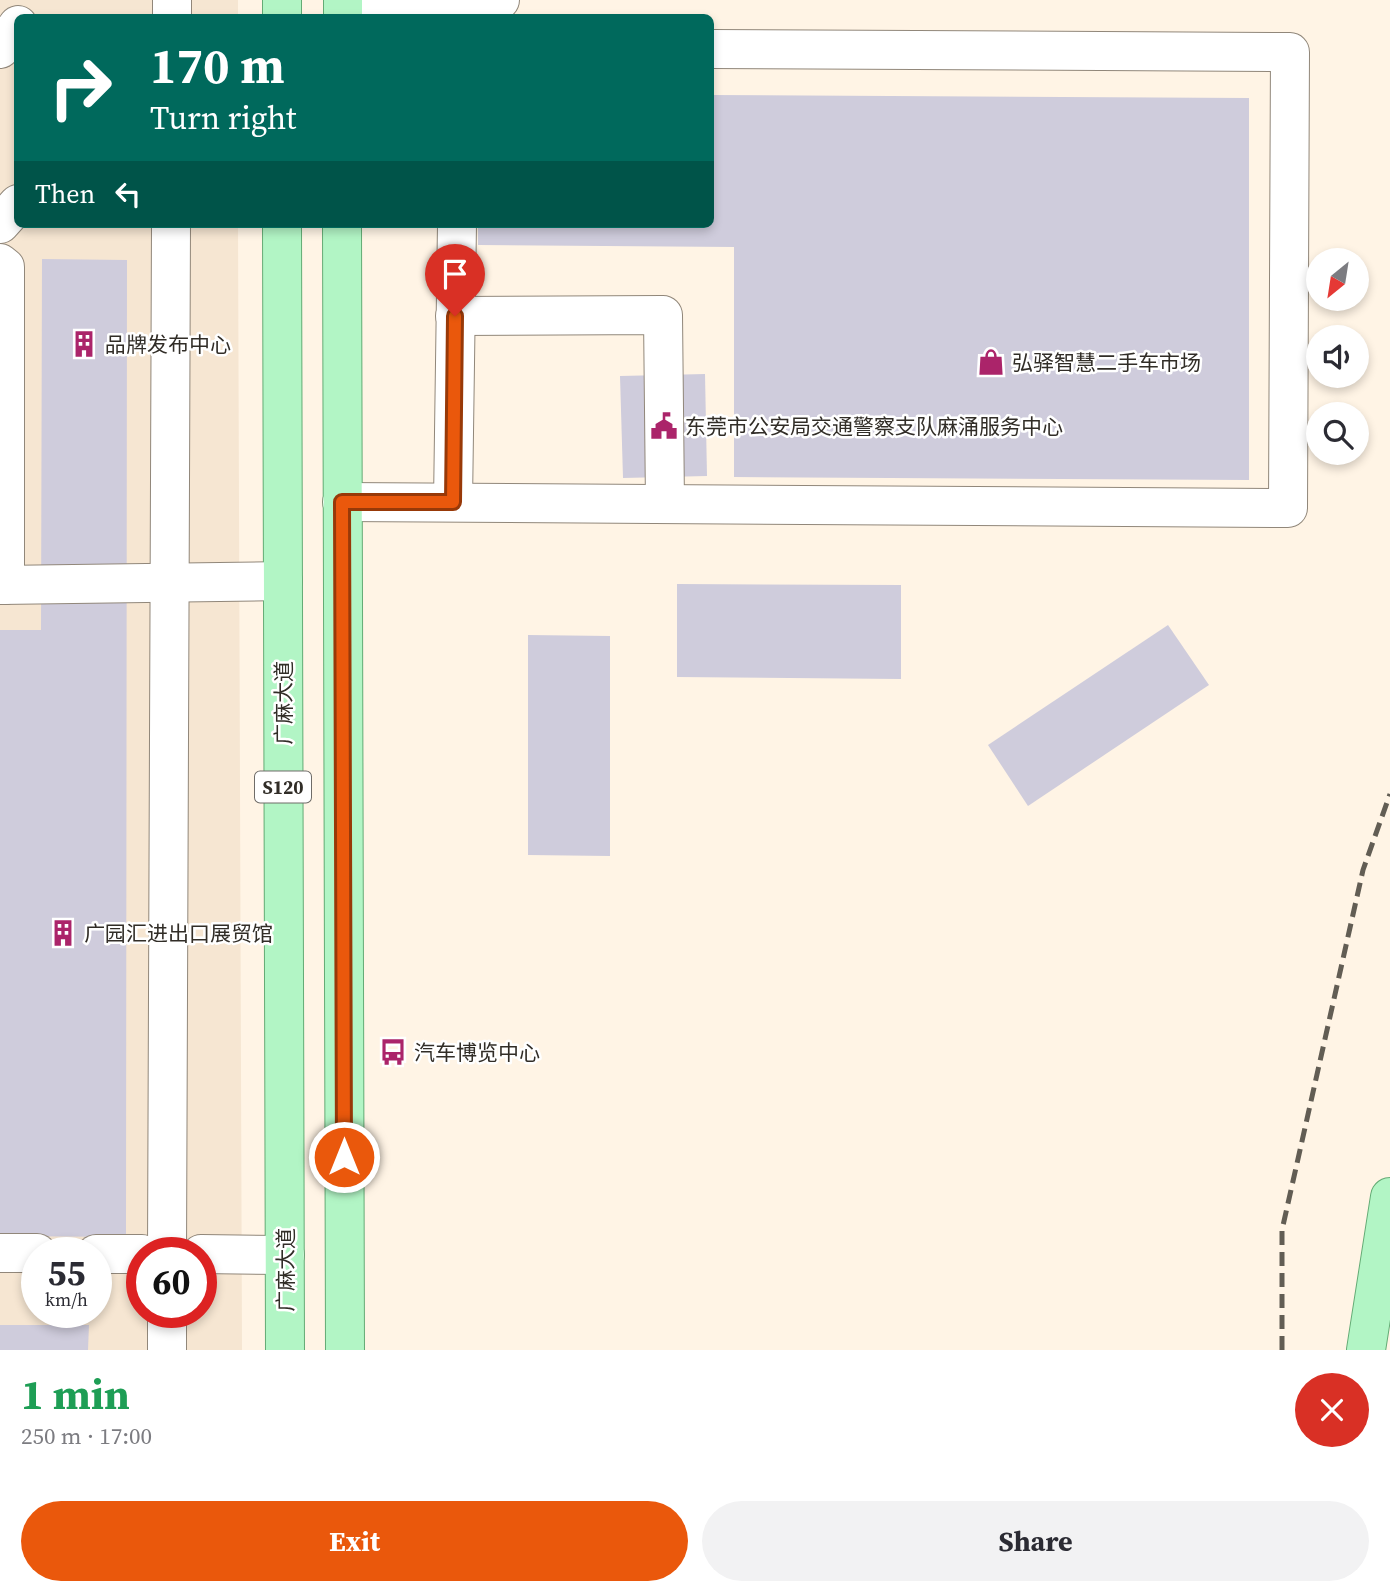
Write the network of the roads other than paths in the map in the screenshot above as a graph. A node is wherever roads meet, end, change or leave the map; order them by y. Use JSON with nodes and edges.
{"nodes":[{"id":1,"x":37,"y":0,"type":"edge"},
{"id":2,"x":500,"y":0,"type":"edge"},
{"id":3,"x":343,"y":8,"type":"edge"},
{"id":4,"x":460,"y":12,"type":"edge"},
{"id":5,"x":26,"y":14,"type":"edge"},
{"id":6,"x":14,"y":30,"type":"edge"},
{"id":7,"x":0,"y":49,"type":"edge"},
{"id":8,"x":714,"y":49,"type":"edge"},
{"id":9,"x":14,"y":209,"type":"edge"},
{"id":10,"x":0,"y":225,"type":"edge"},
{"id":11,"x":171,"y":228,"type":"edge"},
{"id":12,"x":282,"y":228,"type":"edge"},
{"id":13,"x":342,"y":228,"type":"edge"},
{"id":14,"x":457,"y":228,"type":"edge"},
{"id":15,"x":0,"y":263,"type":"edge"},
{"id":16,"x":455,"y":316,"type":"junction"},
{"id":17,"x":342,"y":502,"type":"junction"},
{"id":18,"x":453,"y":502,"type":"junction"},
{"id":19,"x":664,"y":504,"type":"junction"},
{"id":20,"x":283,"y":581,"type":"junction"},
{"id":21,"x":170,"y":583,"type":"junction"},
{"id":22,"x":3,"y":585,"type":"edge"},
{"id":23,"x":1390,"y":1197,"type":"edge"},
{"id":24,"x":167,"y":1237,"type":"edge"},
{"id":25,"x":0,"y":1253,"type":"edge"},
{"id":26,"x":21,"y":1253,"type":"edge"},
{"id":27,"x":217,"y":1254,"type":"edge"},
{"id":28,"x":285,"y":1255,"type":"junction"},
{"id":29,"x":167,"y":1328,"type":"edge"},
{"id":30,"x":167,"y":1350,"type":"edge"},
{"id":31,"x":285,"y":1350,"type":"edge"},
{"id":32,"x":345,"y":1350,"type":"edge"},
{"id":33,"x":1366,"y":1350,"type":"edge"}],
"edges":[{"from":1,"to":5,"type":"street"},
{"from":2,"to":4,"type":"street"},
{"from":3,"to":4,"type":"street"},
{"from":6,"to":7,"type":"street"},
{"from":8,"to":19,"type":"street"},
{"from":9,"to":10,"type":"street"},
{"from":11,"to":21,"type":"street"},
{"from":12,"to":20,"type":"main road","name":"广麻大道","number":"S120"},
{"from":13,"to":17,"type":"main road"},
{"from":14,"to":16,"type":"street"},
{"from":15,"to":22,"type":"street"},
{"from":16,"to":18,"type":"street"},
{"from":16,"to":19,"type":"street"},
{"from":17,"to":18,"type":"street"},
{"from":17,"to":32,"type":"main road"},
{"from":18,"to":19,"type":"street"},
{"from":20,"to":21,"type":"street"},
{"from":20,"to":28,"type":"main road","name":"广麻大道","number":"S120"},
{"from":21,"to":22,"type":"street"},
{"from":21,"to":24,"type":"street"},
{"from":23,"to":33,"type":"main road"},
{"from":25,"to":26,"type":"street"},
{"from":27,"to":28,"type":"street"},
{"from":28,"to":31,"type":"main road","name":"广麻大道","number":"S120"},
{"from":29,"to":30,"type":"street"}]}
